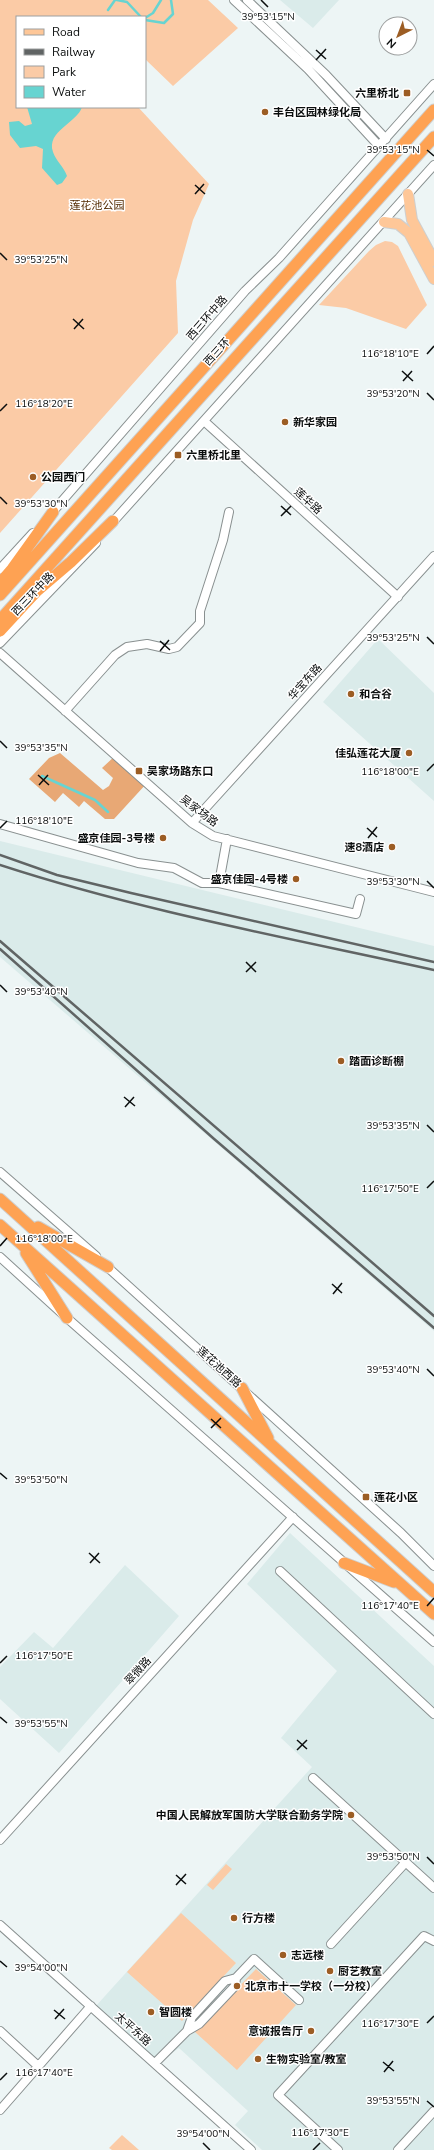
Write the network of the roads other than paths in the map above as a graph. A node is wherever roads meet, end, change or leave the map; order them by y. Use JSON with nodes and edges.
{"nodes":[{"id":1,"x":234,"y":0,"type":"edge"},
{"id":2,"x":247,"y":0,"type":"edge"},
{"id":3,"x":434,"y":84,"type":"edge"},
{"id":4,"x":434,"y":110,"type":"edge"},
{"id":5,"x":434,"y":137,"type":"edge"},
{"id":6,"x":386,"y":139,"type":"junction"},
{"id":7,"x":379,"y":146,"type":"junction"},
{"id":8,"x":434,"y":166,"type":"edge"},
{"id":9,"x":408,"y":194,"type":"junction"},
{"id":10,"x":384,"y":222,"type":"junction"},
{"id":11,"x":434,"y":261,"type":"edge"},
{"id":12,"x":434,"y":279,"type":"edge"},
{"id":13,"x":204,"y":421,"type":"junction"},
{"id":14,"x":53,"y":512,"type":"junction"},
{"id":15,"x":229,"y":512,"type":"dead end"},
{"id":16,"x":113,"y":521,"type":"junction"},
{"id":17,"x":434,"y":556,"type":"edge"},
{"id":18,"x":0,"y":569,"type":"edge"},
{"id":19,"x":0,"y":583,"type":"edge"},
{"id":20,"x":0,"y":595,"type":"edge"},
{"id":21,"x":398,"y":597,"type":"junction"},
{"id":22,"x":0,"y":620,"type":"edge"},
{"id":23,"x":0,"y":631,"type":"edge"},
{"id":24,"x":0,"y":644,"type":"edge"},
{"id":25,"x":0,"y":653,"type":"edge"},
{"id":26,"x":65,"y":711,"type":"junction"},
{"id":27,"x":192,"y":823,"type":"junction"},
{"id":28,"x":0,"y":824,"type":"edge"},
{"id":29,"x":227,"y":839,"type":"junction"},
{"id":30,"x":219,"y":883,"type":"junction"},
{"id":31,"x":434,"y":892,"type":"edge"},
{"id":32,"x":360,"y":899,"type":"dead end"},
{"id":33,"x":0,"y":1172,"type":"edge"},
{"id":34,"x":0,"y":1199,"type":"edge"},
{"id":35,"x":19,"y":1216,"type":"junction"},
{"id":36,"x":0,"y":1225,"type":"edge"},
{"id":37,"x":19,"y":1242,"type":"junction"},
{"id":38,"x":0,"y":1257,"type":"edge"},
{"id":39,"x":108,"y":1267,"type":"junction"},
{"id":40,"x":67,"y":1318,"type":"junction"},
{"id":41,"x":242,"y":1388,"type":"junction"},
{"id":42,"x":272,"y":1445,"type":"junction"},
{"id":43,"x":293,"y":1517,"type":"junction"},
{"id":44,"x":344,"y":1563,"type":"junction"},
{"id":45,"x":434,"y":1566,"type":"edge"},
{"id":46,"x":280,"y":1571,"type":"dead end"},
{"id":47,"x":413,"y":1573,"type":"junction"},
{"id":48,"x":434,"y":1584,"type":"edge"},
{"id":49,"x":401,"y":1585,"type":"junction"},
{"id":50,"x":434,"y":1592,"type":"edge"},
{"id":51,"x":434,"y":1614,"type":"edge"},
{"id":52,"x":434,"y":1642,"type":"edge"},
{"id":53,"x":434,"y":1714,"type":"edge"},
{"id":54,"x":313,"y":1778,"type":"dead end"},
{"id":55,"x":0,"y":1840,"type":"edge"},
{"id":56,"x":406,"y":1862,"type":"junction"},
{"id":57,"x":434,"y":1888,"type":"edge"},
{"id":58,"x":0,"y":1925,"type":"edge"},
{"id":59,"x":434,"y":1942,"type":"edge"},
{"id":60,"x":331,"y":1944,"type":"dead end"},
{"id":61,"x":299,"y":2000,"type":"dead end"},
{"id":62,"x":91,"y":2006,"type":"junction"},
{"id":63,"x":0,"y":2031,"type":"edge"},
{"id":64,"x":155,"y":2064,"type":"junction"},
{"id":65,"x":38,"y":2066,"type":"junction"},
{"id":66,"x":0,"y":2110,"type":"edge"},
{"id":67,"x":434,"y":2111,"type":"edge"},
{"id":68,"x":250,"y":2150,"type":"edge"},
{"id":69,"x":338,"y":2150,"type":"edge"},
{"id":70,"x":398,"y":2150,"type":"edge"}],
"edges":[{"from":1,"to":7,"type":"street"},
{"from":2,"to":6,"type":"street"},
{"from":3,"to":6,"type":"street","name":"西三环中路"},
{"from":4,"to":20,"type":"highway","name":"西三环"},
{"from":5,"to":22,"type":"highway","name":"西三环"},
{"from":6,"to":7,"type":"street","name":"西三环中路"},
{"from":7,"to":14,"type":"street","name":"西三环中路"},
{"from":8,"to":9,"type":"street","name":"西三环中路"},
{"from":9,"to":10,"type":"street","name":"西三环中路"},
{"from":9,"to":11,"type":"main road"},
{"from":10,"to":12,"type":"main road"},
{"from":10,"to":13,"type":"street","name":"西三环中路"},
{"from":13,"to":16,"type":"street","name":"西三环中路"},
{"from":13,"to":21,"type":"street","name":"莲华路"},
{"from":14,"to":18,"type":"street","name":"西三环中路"},
{"from":14,"to":19,"type":"highway"},
{"from":15,"to":26,"type":"street"},
{"from":16,"to":23,"type":"highway"},
{"from":16,"to":24,"type":"street","name":"西三环中路"},
{"from":17,"to":21,"type":"street","name":"华宝东路"},
{"from":21,"to":27,"type":"street","name":"华宝东路"},
{"from":25,"to":26,"type":"street","name":"吴家场路"},
{"from":26,"to":27,"type":"street","name":"吴家场路"},
{"from":27,"to":29,"type":"street","name":"吴家场路"},
{"from":28,"to":30,"type":"street"},
{"from":29,"to":30,"type":"street"},
{"from":29,"to":31,"type":"street","name":"吴家场路"},
{"from":30,"to":32,"type":"street"},
{"from":33,"to":39,"type":"street","name":"莲花池西路"},
{"from":34,"to":35,"type":"highway","name":"莲花池西路"},
{"from":35,"to":39,"type":"highway"},
{"from":35,"to":42,"type":"highway","name":"莲花池西路"},
{"from":36,"to":37,"type":"highway"},
{"from":37,"to":40,"type":"highway"},
{"from":37,"to":49,"type":"highway"},
{"from":38,"to":40,"type":"street"},
{"from":39,"to":41,"type":"street","name":"莲花池西路"},
{"from":40,"to":43,"type":"street"},
{"from":41,"to":42,"type":"highway"},
{"from":41,"to":45,"type":"street","name":"莲花池西路"},
{"from":42,"to":47,"type":"highway","name":"莲花池西路"},
{"from":43,"to":44,"type":"street"},
{"from":43,"to":55,"type":"street","name":"翠微路"},
{"from":44,"to":49,"type":"highway"},
{"from":44,"to":52,"type":"street"},
{"from":46,"to":53,"type":"street"},
{"from":47,"to":48,"type":"highway"},
{"from":47,"to":50,"type":"highway","name":"莲花池西路"},
{"from":49,"to":51,"type":"highway"},
{"from":54,"to":56,"type":"street"},
{"from":56,"to":57,"type":"street"},
{"from":56,"to":60,"type":"street"},
{"from":58,"to":62,"type":"street","name":"太平东路"},
{"from":59,"to":69,"type":"street"},
{"from":61,"to":64,"type":"street"},
{"from":62,"to":64,"type":"street","name":"太平东路"},
{"from":62,"to":65,"type":"street"},
{"from":63,"to":65,"type":"street"},
{"from":64,"to":68,"type":"street","name":"太平东路"},
{"from":65,"to":66,"type":"street"},
{"from":67,"to":70,"type":"street"}]}
